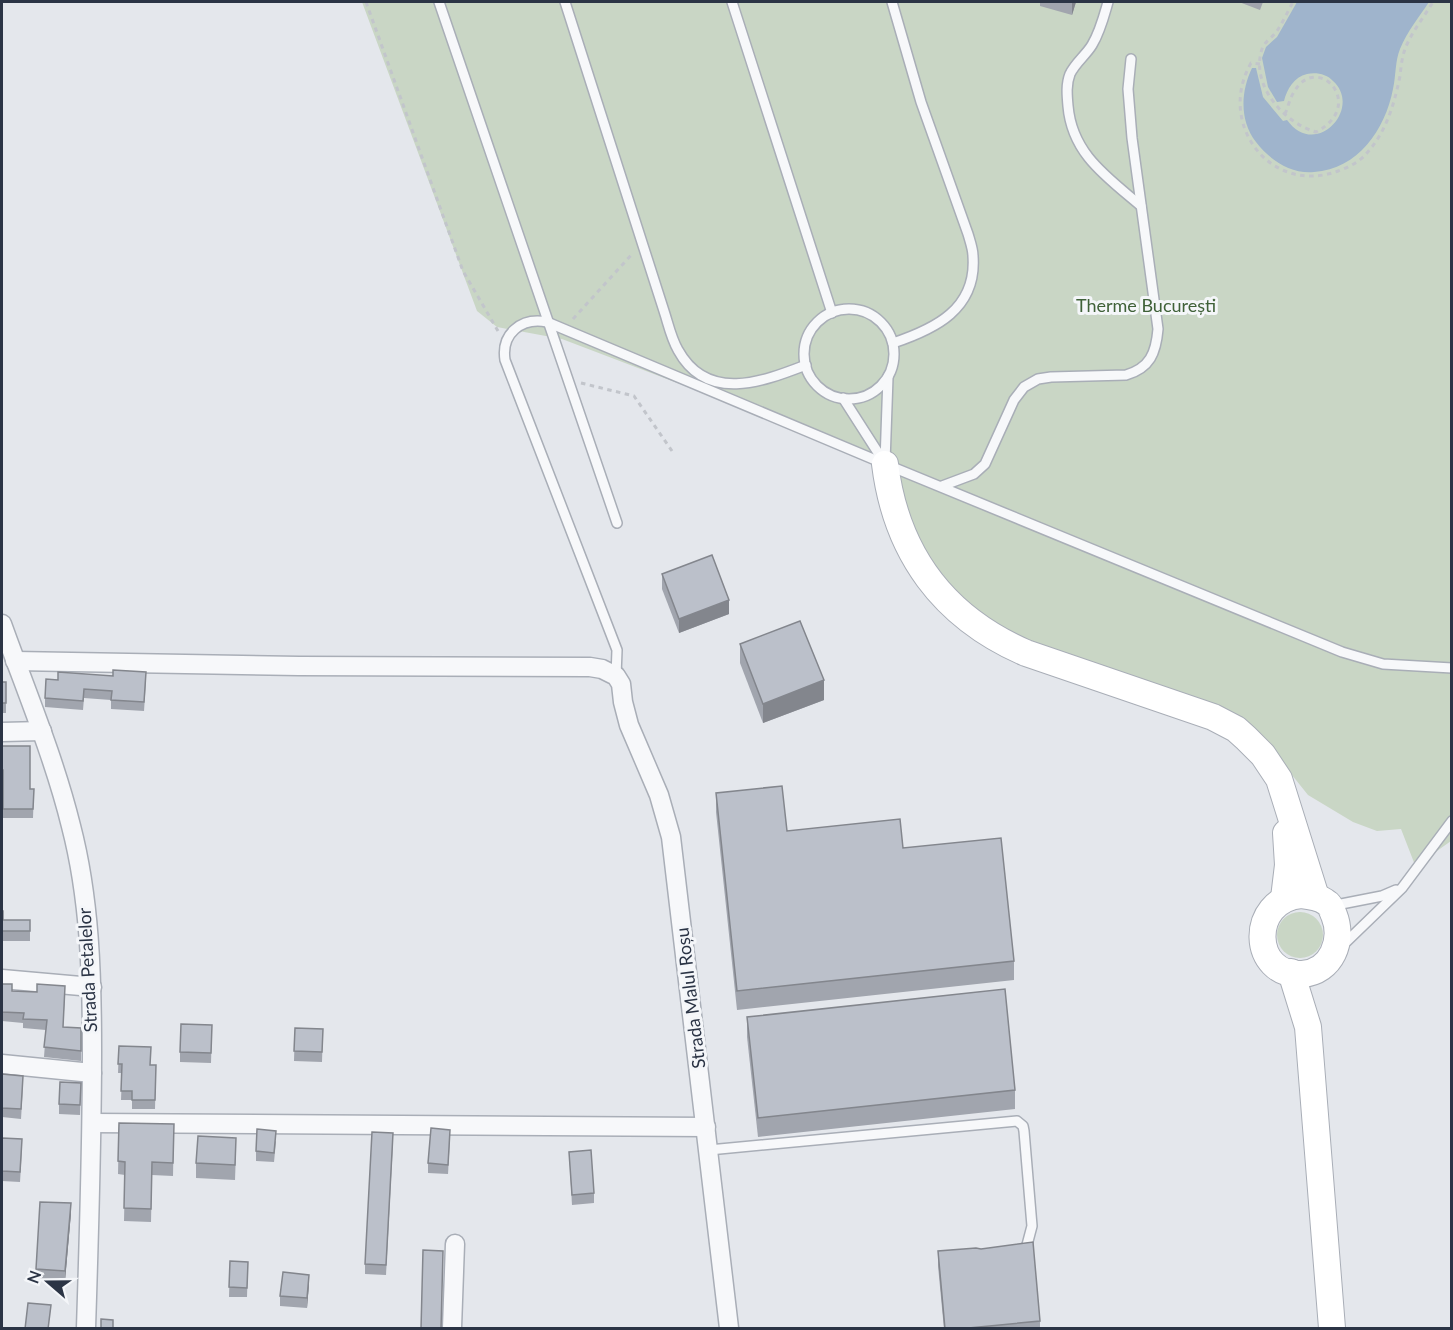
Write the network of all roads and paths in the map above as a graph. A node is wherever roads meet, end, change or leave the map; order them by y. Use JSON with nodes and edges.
{"nodes":[{"id":1,"x":366,"y":2,"type":"edge"},
{"id":2,"x":440,"y":2,"type":"edge"},
{"id":3,"x":565,"y":2,"type":"edge"},
{"id":4,"x":732,"y":2,"type":"edge"},
{"id":5,"x":892,"y":2,"type":"edge"},
{"id":6,"x":1108,"y":2,"type":"edge"},
{"id":7,"x":1293,"y":2,"type":"edge"},
{"id":8,"x":1433,"y":2,"type":"edge"},
{"id":9,"x":1131,"y":59,"type":"dead end"},
{"id":10,"x":1260,"y":64,"type":"junction"},
{"id":11,"x":1285,"y":114,"type":"junction"},
{"id":12,"x":1141,"y":207,"type":"junction"},
{"id":13,"x":642,"y":243,"type":"junction"},
{"id":14,"x":832,"y":313,"type":"junction"},
{"id":15,"x":547,"y":322,"type":"junction"},
{"id":16,"x":563,"y":330,"type":"junction"},
{"id":17,"x":505,"y":343,"type":"junction"},
{"id":18,"x":893,"y":343,"type":"junction"},
{"id":19,"x":806,"y":365,"type":"junction"},
{"id":20,"x":888,"y":377,"type":"junction"},
{"id":21,"x":567,"y":379,"type":"junction"},
{"id":22,"x":843,"y":399,"type":"junction"},
{"id":23,"x":672,"y":451,"type":"dead end"},
{"id":24,"x":885,"y":464,"type":"junction"},
{"id":25,"x":942,"y":486,"type":"junction"},
{"id":26,"x":617,"y":523,"type":"dead end"},
{"id":27,"x":3,"y":633,"type":"edge"},
{"id":28,"x":15,"y":661,"type":"junction"},
{"id":29,"x":1452,"y":668,"type":"edge"},
{"id":30,"x":616,"y":676,"type":"junction"},
{"id":31,"x":42,"y":731,"type":"junction"},
{"id":32,"x":2,"y":732,"type":"edge"},
{"id":33,"x":1279,"y":779,"type":"junction"},
{"id":34,"x":1452,"y":821,"type":"edge"},
{"id":35,"x":1402,"y":888,"type":"junction"},
{"id":36,"x":1284,"y":898,"type":"junction"},
{"id":37,"x":1323,"y":901,"type":"junction"},
{"id":38,"x":1329,"y":959,"type":"junction"},
{"id":39,"x":1291,"y":972,"type":"junction"},
{"id":40,"x":2,"y":979,"type":"edge"},
{"id":41,"x":92,"y":987,"type":"junction"},
{"id":42,"x":1308,"y":1027,"type":"junction"},
{"id":43,"x":2,"y":1064,"type":"edge"},
{"id":44,"x":92,"y":1073,"type":"junction"},
{"id":45,"x":92,"y":1123,"type":"junction"},
{"id":46,"x":706,"y":1127,"type":"junction"},
{"id":47,"x":709,"y":1150,"type":"junction"},
{"id":48,"x":455,"y":1244,"type":"dead end"},
{"id":49,"x":1017,"y":1252,"type":"edge"},
{"id":50,"x":86,"y":1329,"type":"edge"},
{"id":51,"x":452,"y":1329,"type":"edge"},
{"id":52,"x":729,"y":1329,"type":"edge"},
{"id":53,"x":1332,"y":1329,"type":"edge"}],
"edges":[{"from":1,"to":17,"type":"path"},
{"from":2,"to":15,"type":"lane"},
{"from":3,"to":13,"type":"lane"},
{"from":4,"to":14,"type":"lane"},
{"from":5,"to":18,"type":"lane"},
{"from":6,"to":12,"type":"lane"},
{"from":7,"to":10,"type":"path"},
{"from":8,"to":10,"type":"path"},
{"from":9,"to":12,"type":"lane"},
{"from":10,"to":11,"type":"path"},
{"from":11,"to":11,"type":"path"},
{"from":12,"to":25,"type":"lane"},
{"from":13,"to":16,"type":"path"},
{"from":13,"to":19,"type":"lane"},
{"from":14,"to":18,"type":"lane"},
{"from":14,"to":19,"type":"lane"},
{"from":15,"to":16,"type":"lane"},
{"from":15,"to":17,"type":"lane"},
{"from":15,"to":21,"type":"lane"},
{"from":16,"to":24,"type":"lane"},
{"from":17,"to":30,"type":"lane"},
{"from":18,"to":20,"type":"lane"},
{"from":19,"to":22,"type":"lane"},
{"from":20,"to":22,"type":"lane"},
{"from":20,"to":24,"type":"lane"},
{"from":21,"to":23,"type":"path"},
{"from":21,"to":26,"type":"lane"},
{"from":22,"to":24,"type":"lane"},
{"from":24,"to":25,"type":"lane"},
{"from":24,"to":33,"type":"street"},
{"from":25,"to":29,"type":"lane"},
{"from":27,"to":28,"type":"street","name":"Strada Petalelor"},
{"from":28,"to":30,"type":"street"},
{"from":28,"to":31,"type":"street","name":"Strada Petalelor"},
{"from":30,"to":46,"type":"street","name":"Strada Malul Roșu"},
{"from":31,"to":32,"type":"street"},
{"from":31,"to":41,"type":"street","name":"Strada Petalelor"},
{"from":33,"to":36,"type":"street"},
{"from":33,"to":37,"type":"street"},
{"from":34,"to":35,"type":"lane"},
{"from":35,"to":37,"type":"lane"},
{"from":35,"to":38,"type":"lane"},
{"from":36,"to":37,"type":"street"},
{"from":36,"to":39,"type":"street"},
{"from":37,"to":38,"type":"street"},
{"from":38,"to":39,"type":"street"},
{"from":38,"to":42,"type":"street"},
{"from":39,"to":42,"type":"street"},
{"from":40,"to":41,"type":"street"},
{"from":41,"to":44,"type":"street","name":"Strada Petalelor"},
{"from":42,"to":53,"type":"street"},
{"from":43,"to":44,"type":"street"},
{"from":44,"to":45,"type":"street","name":"Strada Petalelor"},
{"from":45,"to":46,"type":"street"},
{"from":45,"to":50,"type":"street","name":"Strada Petalelor"},
{"from":46,"to":47,"type":"street","name":"Strada Malul Roșu"},
{"from":47,"to":49,"type":"lane"},
{"from":47,"to":52,"type":"street","name":"Strada Malul Roșu"},
{"from":48,"to":51,"type":"street"}]}
